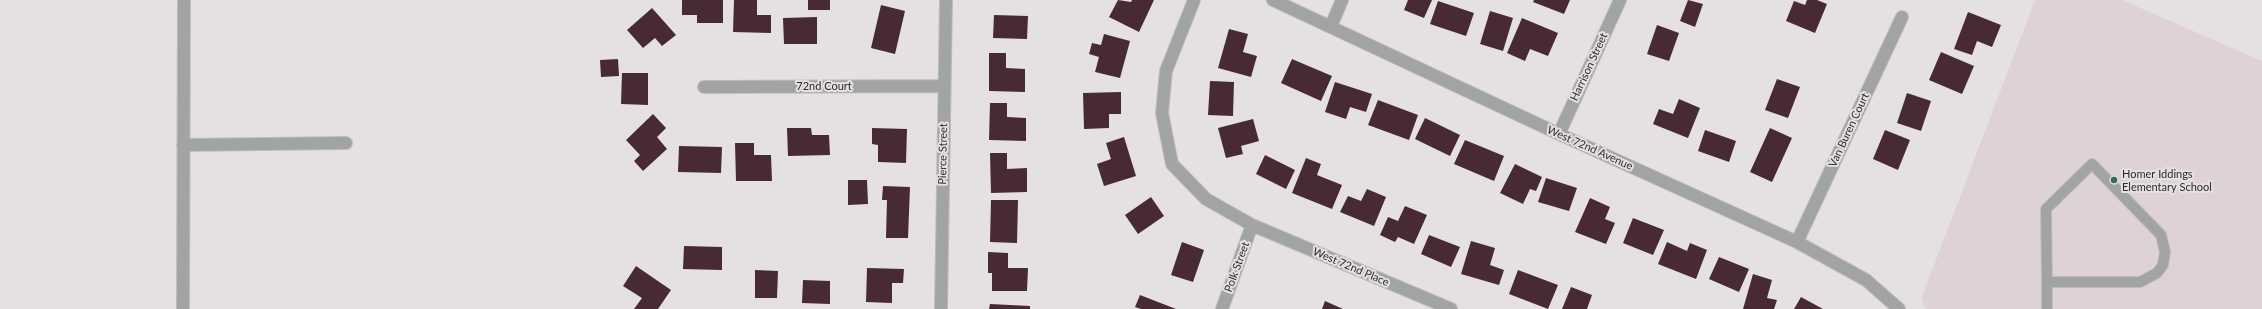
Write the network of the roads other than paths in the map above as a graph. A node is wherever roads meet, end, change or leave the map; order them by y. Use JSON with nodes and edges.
{"nodes":[{"id":1,"x":184,"y":0,"type":"edge"},
{"id":2,"x":946,"y":0,"type":"edge"},
{"id":3,"x":1194,"y":0,"type":"edge"},
{"id":4,"x":1273,"y":0,"type":"edge"},
{"id":5,"x":1342,"y":0,"type":"edge"},
{"id":6,"x":1620,"y":0,"type":"edge"},
{"id":7,"x":1902,"y":17,"type":"dead end"},
{"id":8,"x":1331,"y":26,"type":"junction"},
{"id":9,"x":944,"y":86,"type":"junction"},
{"id":10,"x":704,"y":87,"type":"dead end"},
{"id":11,"x":1559,"y":134,"type":"junction"},
{"id":12,"x":346,"y":143,"type":"dead end"},
{"id":13,"x":183,"y":145,"type":"junction"},
{"id":14,"x":1252,"y":225,"type":"junction"},
{"id":15,"x":1797,"y":242,"type":"junction"},
{"id":16,"x":2047,"y":282,"type":"junction"},
{"id":17,"x":1446,"y":308,"type":"edge"},
{"id":18,"x":183,"y":309,"type":"edge"},
{"id":19,"x":941,"y":309,"type":"edge"},
{"id":20,"x":1222,"y":309,"type":"edge"},
{"id":21,"x":1899,"y":309,"type":"edge"},
{"id":22,"x":2047,"y":309,"type":"edge"}],
"edges":[{"from":1,"to":13,"type":"street"},
{"from":2,"to":9,"type":"street","name":"Pierce Street"},
{"from":3,"to":14,"type":"street","name":"West 72nd Place"},
{"from":4,"to":8,"type":"street","name":"West 72nd Avenue"},
{"from":5,"to":8,"type":"street"},
{"from":6,"to":11,"type":"street","name":"Harrison Street"},
{"from":7,"to":15,"type":"street","name":"Van Buren Court"},
{"from":8,"to":11,"type":"street","name":"West 72nd Avenue"},
{"from":9,"to":10,"type":"street","name":"72nd Court"},
{"from":9,"to":19,"type":"street","name":"Pierce Street"},
{"from":11,"to":15,"type":"street","name":"West 72nd Avenue"},
{"from":12,"to":13,"type":"street"},
{"from":13,"to":18,"type":"street"},
{"from":14,"to":17,"type":"street","name":"West 72nd Place"},
{"from":14,"to":20,"type":"street","name":"Polk Street"},
{"from":15,"to":21,"type":"street","name":"West 72nd Avenue"},
{"from":16,"to":16,"type":"lane"},
{"from":16,"to":22,"type":"lane"}]}
